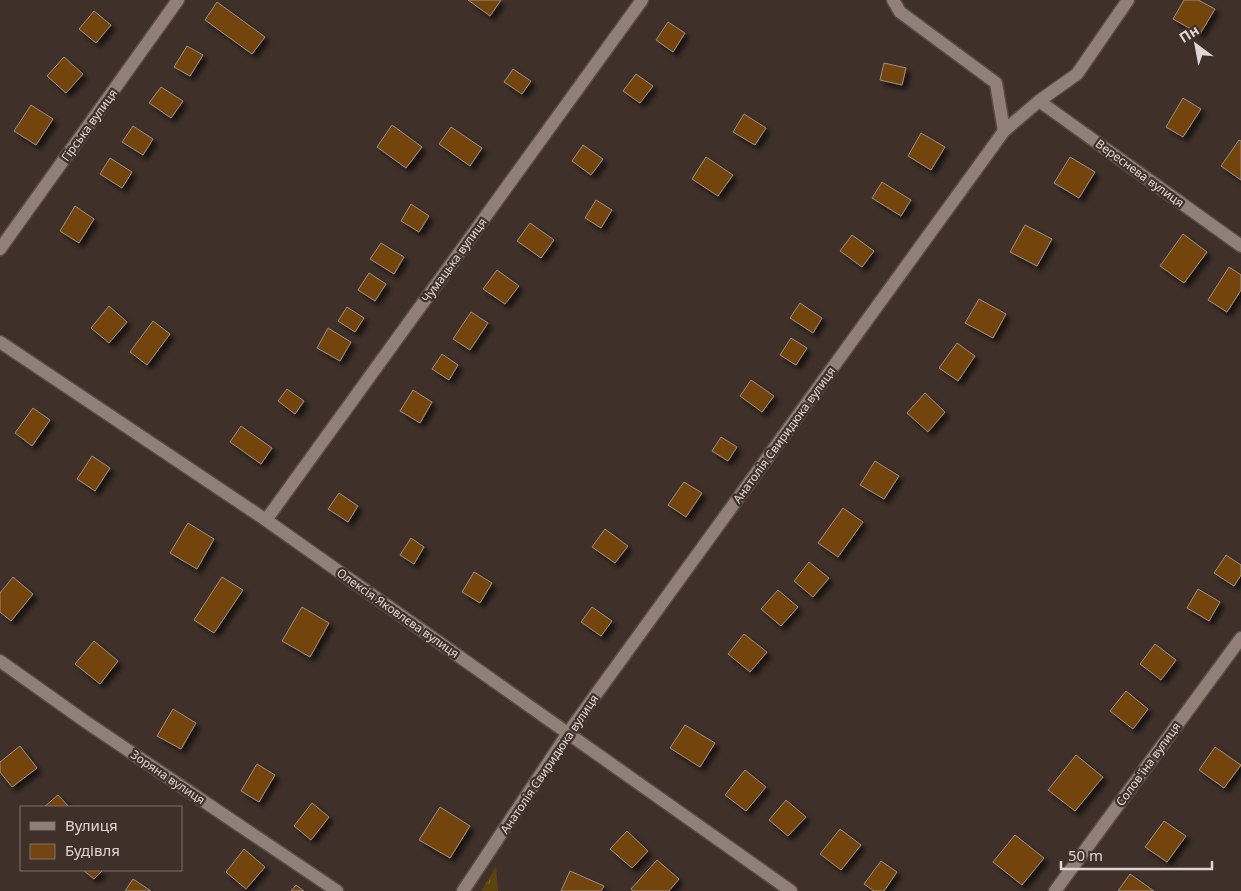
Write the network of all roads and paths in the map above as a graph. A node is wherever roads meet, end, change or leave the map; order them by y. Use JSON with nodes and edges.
{"nodes":[{"id":1,"x":178,"y":0,"type":"edge"},
{"id":2,"x":642,"y":0,"type":"edge"},
{"id":3,"x":893,"y":0,"type":"edge"},
{"id":4,"x":1128,"y":0,"type":"edge"},
{"id":5,"x":1039,"y":101,"type":"junction"},
{"id":6,"x":1004,"y":131,"type":"junction"},
{"id":7,"x":1241,"y":246,"type":"edge"},
{"id":8,"x":0,"y":249,"type":"edge"},
{"id":9,"x":0,"y":342,"type":"edge"},
{"id":10,"x":266,"y":520,"type":"junction"},
{"id":11,"x":1241,"y":638,"type":"edge"},
{"id":12,"x":0,"y":661,"type":"edge"},
{"id":13,"x":568,"y":733,"type":"junction"},
{"id":14,"x":337,"y":891,"type":"edge"},
{"id":15,"x":463,"y":891,"type":"edge"},
{"id":16,"x":791,"y":891,"type":"edge"},
{"id":17,"x":1055,"y":891,"type":"edge"}],
"edges":[{"from":1,"to":8,"type":"street","name":"Гірська вулиця"},
{"from":2,"to":10,"type":"street","name":"Чумацька вулиця"},
{"from":3,"to":6,"type":"street"},
{"from":4,"to":5,"type":"street","name":"Анатолія Свиридюка вулиця"},
{"from":5,"to":6,"type":"street","name":"Анатолія Свиридюка вулиця"},
{"from":5,"to":7,"type":"street","name":"Вереснева вулиця"},
{"from":6,"to":13,"type":"street","name":"Анатолія Свиридюка вулиця"},
{"from":9,"to":10,"type":"street","name":"Олексія Яковлєва вулиця"},
{"from":10,"to":13,"type":"street","name":"Олексія Яковлєва вулиця"},
{"from":11,"to":17,"type":"street","name":"Солов'їна вулиця"},
{"from":12,"to":14,"type":"street","name":"Зоряна вулиця"},
{"from":13,"to":15,"type":"street","name":"Анатолія Свиридюка вулиця"},
{"from":13,"to":16,"type":"street","name":"Олексія Яковлєва вулиця"}]}
